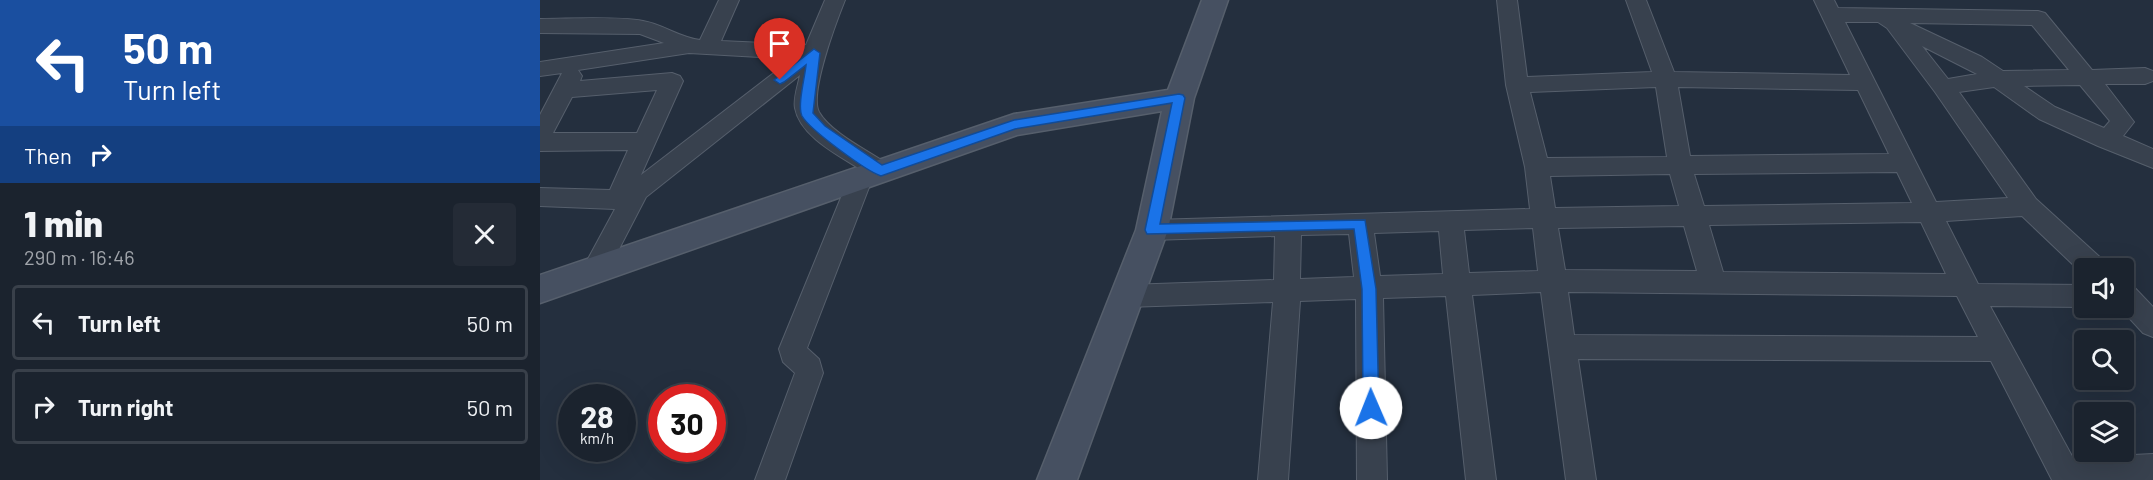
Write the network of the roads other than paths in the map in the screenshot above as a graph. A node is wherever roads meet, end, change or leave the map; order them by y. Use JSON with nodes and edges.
{"nodes":[{"id":1,"x":729,"y":0,"type":"edge"},
{"id":2,"x":835,"y":0,"type":"edge"},
{"id":3,"x":1215,"y":0,"type":"edge"},
{"id":4,"x":1507,"y":0,"type":"edge"},
{"id":5,"x":1636,"y":0,"type":"edge"},
{"id":6,"x":1833,"y":5,"type":"edge"},
{"id":7,"x":1887,"y":19,"type":"junction"},
{"id":8,"x":540,"y":26,"type":"edge"},
{"id":9,"x":698,"y":46,"type":"junction"},
{"id":10,"x":814,"y":53,"type":"junction"},
{"id":11,"x":576,"y":65,"type":"junction"},
{"id":12,"x":540,"y":69,"type":"edge"},
{"id":13,"x":2085,"y":76,"type":"junction"},
{"id":14,"x":2145,"y":76,"type":"dead end"},
{"id":15,"x":1666,"y":79,"type":"junction"},
{"id":16,"x":1998,"y":79,"type":"junction"},
{"id":17,"x":1866,"y":83,"type":"junction"},
{"id":18,"x":1517,"y":85,"type":"junction"},
{"id":19,"x":1943,"y":87,"type":"junction"},
{"id":20,"x":563,"y":90,"type":"junction"},
{"id":21,"x":1179,"y":98,"type":"junction"},
{"id":22,"x":540,"y":137,"type":"edge"},
{"id":23,"x":2106,"y":140,"type":"junction"},
{"id":24,"x":644,"y":141,"type":"junction"},
{"id":25,"x":540,"y":142,"type":"edge"},
{"id":26,"x":2153,"y":159,"type":"edge"},
{"id":27,"x":1905,"y":163,"type":"junction"},
{"id":28,"x":1680,"y":165,"type":"junction"},
{"id":29,"x":1537,"y":167,"type":"junction"},
{"id":30,"x":871,"y":174,"type":"junction"},
{"id":31,"x":540,"y":197,"type":"edge"},
{"id":32,"x":624,"y":200,"type":"junction"},
{"id":33,"x":2027,"y":206,"type":"junction"},
{"id":34,"x":1929,"y":212,"type":"junction"},
{"id":35,"x":1694,"y":216,"type":"junction"},
{"id":36,"x":1543,"y":218,"type":"junction"},
{"id":37,"x":1450,"y":221,"type":"junction"},
{"id":38,"x":1360,"y":224,"type":"junction"},
{"id":39,"x":1288,"y":226,"type":"junction"},
{"id":40,"x":1152,"y":230,"type":"junction"},
{"id":41,"x":2083,"y":258,"type":"edge"},
{"id":42,"x":596,"y":270,"type":"junction"},
{"id":43,"x":1553,"y":281,"type":"junction"},
{"id":44,"x":1713,"y":283,"type":"junction"},
{"id":45,"x":1459,"y":285,"type":"junction"},
{"id":46,"x":540,"y":289,"type":"edge"},
{"id":47,"x":1369,"y":289,"type":"junction"},
{"id":48,"x":1968,"y":290,"type":"junction"},
{"id":49,"x":1287,"y":291,"type":"junction"},
{"id":50,"x":2074,"y":295,"type":"edge"},
{"id":51,"x":1127,"y":296,"type":"junction"},
{"id":52,"x":2134,"y":298,"type":"edge"},
{"id":53,"x":2153,"y":325,"type":"edge"},
{"id":54,"x":1563,"y":348,"type":"junction"},
{"id":55,"x":1999,"y":349,"type":"junction"},
{"id":56,"x":2153,"y":469,"type":"edge"},
{"id":57,"x":2066,"y":477,"type":"edge"},
{"id":58,"x":770,"y":480,"type":"edge"},
{"id":59,"x":1057,"y":480,"type":"edge"},
{"id":60,"x":1273,"y":480,"type":"edge"},
{"id":61,"x":1372,"y":480,"type":"edge"},
{"id":62,"x":1481,"y":480,"type":"edge"},
{"id":63,"x":1581,"y":480,"type":"edge"}],
"edges":[{"from":1,"to":9,"type":"street"},
{"from":2,"to":10,"type":"street"},
{"from":3,"to":21,"type":"main road"},
{"from":4,"to":18,"type":"street"},
{"from":5,"to":15,"type":"street"},
{"from":6,"to":7,"type":"street"},
{"from":6,"to":17,"type":"street"},
{"from":7,"to":13,"type":"street"},
{"from":7,"to":16,"type":"street"},
{"from":7,"to":19,"type":"street"},
{"from":8,"to":9,"type":"street"},
{"from":9,"to":10,"type":"street"},
{"from":9,"to":11,"type":"street"},
{"from":10,"to":30,"type":"street"},
{"from":10,"to":32,"type":"street"},
{"from":11,"to":12,"type":"street"},
{"from":11,"to":20,"type":"street"},
{"from":13,"to":14,"type":"street"},
{"from":13,"to":16,"type":"street"},
{"from":13,"to":23,"type":"street"},
{"from":15,"to":17,"type":"street"},
{"from":15,"to":18,"type":"street"},
{"from":15,"to":28,"type":"street"},
{"from":16,"to":19,"type":"street"},
{"from":16,"to":23,"type":"street"},
{"from":17,"to":27,"type":"street"},
{"from":18,"to":29,"type":"street"},
{"from":19,"to":33,"type":"street"},
{"from":20,"to":22,"type":"street"},
{"from":20,"to":24,"type":"street"},
{"from":21,"to":30,"type":"main road"},
{"from":21,"to":40,"type":"main road"},
{"from":23,"to":26,"type":"street"},
{"from":24,"to":25,"type":"street"},
{"from":24,"to":32,"type":"street"},
{"from":27,"to":28,"type":"street"},
{"from":27,"to":34,"type":"street"},
{"from":28,"to":29,"type":"street"},
{"from":28,"to":35,"type":"street"},
{"from":29,"to":36,"type":"street"},
{"from":30,"to":42,"type":"main road"},
{"from":30,"to":58,"type":"street"},
{"from":31,"to":32,"type":"street"},
{"from":32,"to":42,"type":"street"},
{"from":33,"to":34,"type":"street"},
{"from":33,"to":41,"type":"street"},
{"from":34,"to":35,"type":"street"},
{"from":34,"to":48,"type":"street"},
{"from":35,"to":36,"type":"street"},
{"from":35,"to":44,"type":"street"},
{"from":36,"to":37,"type":"street"},
{"from":36,"to":43,"type":"street"},
{"from":37,"to":38,"type":"street"},
{"from":37,"to":45,"type":"street"},
{"from":38,"to":39,"type":"street"},
{"from":38,"to":47,"type":"street"},
{"from":39,"to":40,"type":"street"},
{"from":39,"to":49,"type":"street"},
{"from":40,"to":51,"type":"main road"},
{"from":42,"to":46,"type":"main road"},
{"from":43,"to":44,"type":"street"},
{"from":43,"to":45,"type":"street"},
{"from":43,"to":54,"type":"street"},
{"from":44,"to":48,"type":"street"},
{"from":45,"to":47,"type":"street"},
{"from":45,"to":62,"type":"street"},
{"from":47,"to":49,"type":"street"},
{"from":47,"to":61,"type":"street"},
{"from":48,"to":50,"type":"street"},
{"from":48,"to":55,"type":"street"},
{"from":49,"to":51,"type":"street"},
{"from":49,"to":60,"type":"street"},
{"from":51,"to":59,"type":"main road"},
{"from":52,"to":53,"type":"street"},
{"from":54,"to":55,"type":"street"},
{"from":54,"to":63,"type":"street"},
{"from":55,"to":57,"type":"street"},
{"from":56,"to":57,"type":"street"}]}
